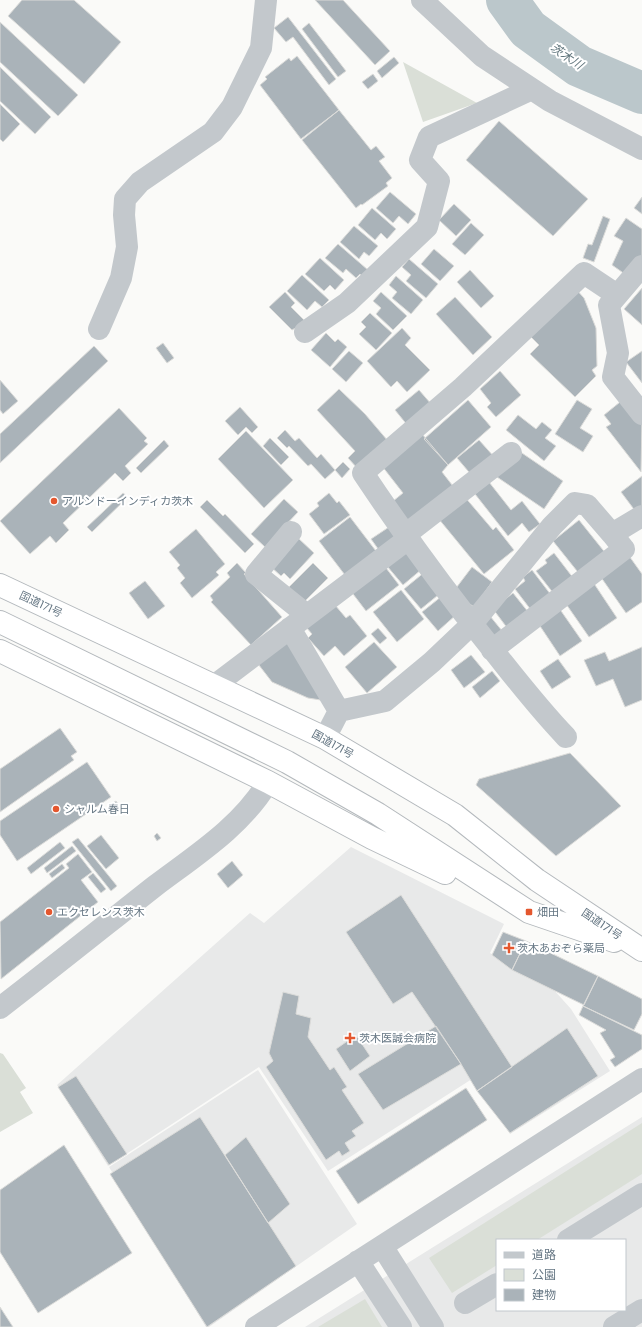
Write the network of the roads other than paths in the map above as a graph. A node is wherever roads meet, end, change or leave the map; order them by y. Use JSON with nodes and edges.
{"nodes":[{"id":1,"x":266,"y":0,"type":"edge"},
{"id":2,"x":422,"y":0,"type":"edge"},
{"id":3,"x":532,"y":89,"type":"junction"},
{"id":4,"x":642,"y":149,"type":"edge"},
{"id":5,"x":642,"y":266,"type":"edge"},
{"id":6,"x":617,"y":295,"type":"junction"},
{"id":7,"x":99,"y":330,"type":"dead end"},
{"id":8,"x":305,"y":332,"type":"dead end"},
{"id":9,"x":642,"y":414,"type":"edge"},
{"id":10,"x":511,"y":453,"type":"dead end"},
{"id":11,"x":642,"y":516,"type":"edge"},
{"id":12,"x":291,"y":532,"type":"dead end"},
{"id":13,"x":612,"y":534,"type":"junction"},
{"id":14,"x":406,"y":537,"type":"junction"},
{"id":15,"x":0,"y":585,"type":"edge"},
{"id":16,"x":298,"y":622,"type":"junction"},
{"id":17,"x":4,"y":624,"type":"edge"},
{"id":18,"x":472,"y":624,"type":"junction"},
{"id":19,"x":492,"y":650,"type":"junction"},
{"id":20,"x":0,"y":651,"type":"edge"},
{"id":21,"x":214,"y":685,"type":"junction"},
{"id":22,"x":339,"y":711,"type":"junction"},
{"id":23,"x":566,"y":737,"type":"dead end"},
{"id":24,"x":325,"y":738,"type":"junction"},
{"id":25,"x":268,"y":782,"type":"junction"},
{"id":26,"x":529,"y":912,"type":"junction"},
{"id":27,"x":641,"y":950,"type":"edge"},
{"id":28,"x":0,"y":1008,"type":"edge"},
{"id":29,"x":642,"y":1079,"type":"edge"},
{"id":30,"x":642,"y":1194,"type":"edge"},
{"id":31,"x":570,"y":1239,"type":"edge"},
{"id":32,"x":382,"y":1246,"type":"junction"},
{"id":33,"x":358,"y":1261,"type":"junction"},
{"id":34,"x":496,"y":1285,"type":"edge"},
{"id":35,"x":465,"y":1304,"type":"dead end"},
{"id":36,"x":642,"y":1310,"type":"edge"},
{"id":37,"x":256,"y":1327,"type":"edge"},
{"id":38,"x":401,"y":1327,"type":"edge"},
{"id":39,"x":433,"y":1327,"type":"edge"},
{"id":40,"x":614,"y":1327,"type":"edge"}],
"edges":[{"from":1,"to":7,"type":"street"},
{"from":2,"to":3,"type":"street"},
{"from":3,"to":4,"type":"street"},
{"from":3,"to":8,"type":"street"},
{"from":5,"to":6,"type":"street"},
{"from":6,"to":9,"type":"street"},
{"from":6,"to":14,"type":"street"},
{"from":10,"to":14,"type":"street"},
{"from":11,"to":13,"type":"street"},
{"from":12,"to":16,"type":"street"},
{"from":13,"to":18,"type":"street"},
{"from":13,"to":19,"type":"street"},
{"from":14,"to":16,"type":"street"},
{"from":14,"to":18,"type":"street"},
{"from":15,"to":21,"type":"highway","name":"国道171号"},
{"from":16,"to":21,"type":"street"},
{"from":16,"to":22,"type":"street"},
{"from":17,"to":26,"type":"highway","name":"国道171号"},
{"from":18,"to":19,"type":"street"},
{"from":18,"to":22,"type":"street"},
{"from":19,"to":23,"type":"street"},
{"from":20,"to":25,"type":"highway"},
{"from":21,"to":24,"type":"highway","name":"国道171号"},
{"from":22,"to":24,"type":"street"},
{"from":24,"to":27,"type":"highway","name":"国道171号"},
{"from":25,"to":26,"type":"highway"},
{"from":25,"to":28,"type":"street"},
{"from":26,"to":27,"type":"highway","name":"国道171号"},
{"from":29,"to":32,"type":"street"},
{"from":30,"to":31,"type":"street"},
{"from":32,"to":33,"type":"street"},
{"from":32,"to":39,"type":"street"},
{"from":33,"to":37,"type":"street"},
{"from":33,"to":38,"type":"street"},
{"from":34,"to":35,"type":"street"},
{"from":36,"to":40,"type":"street"}]}
